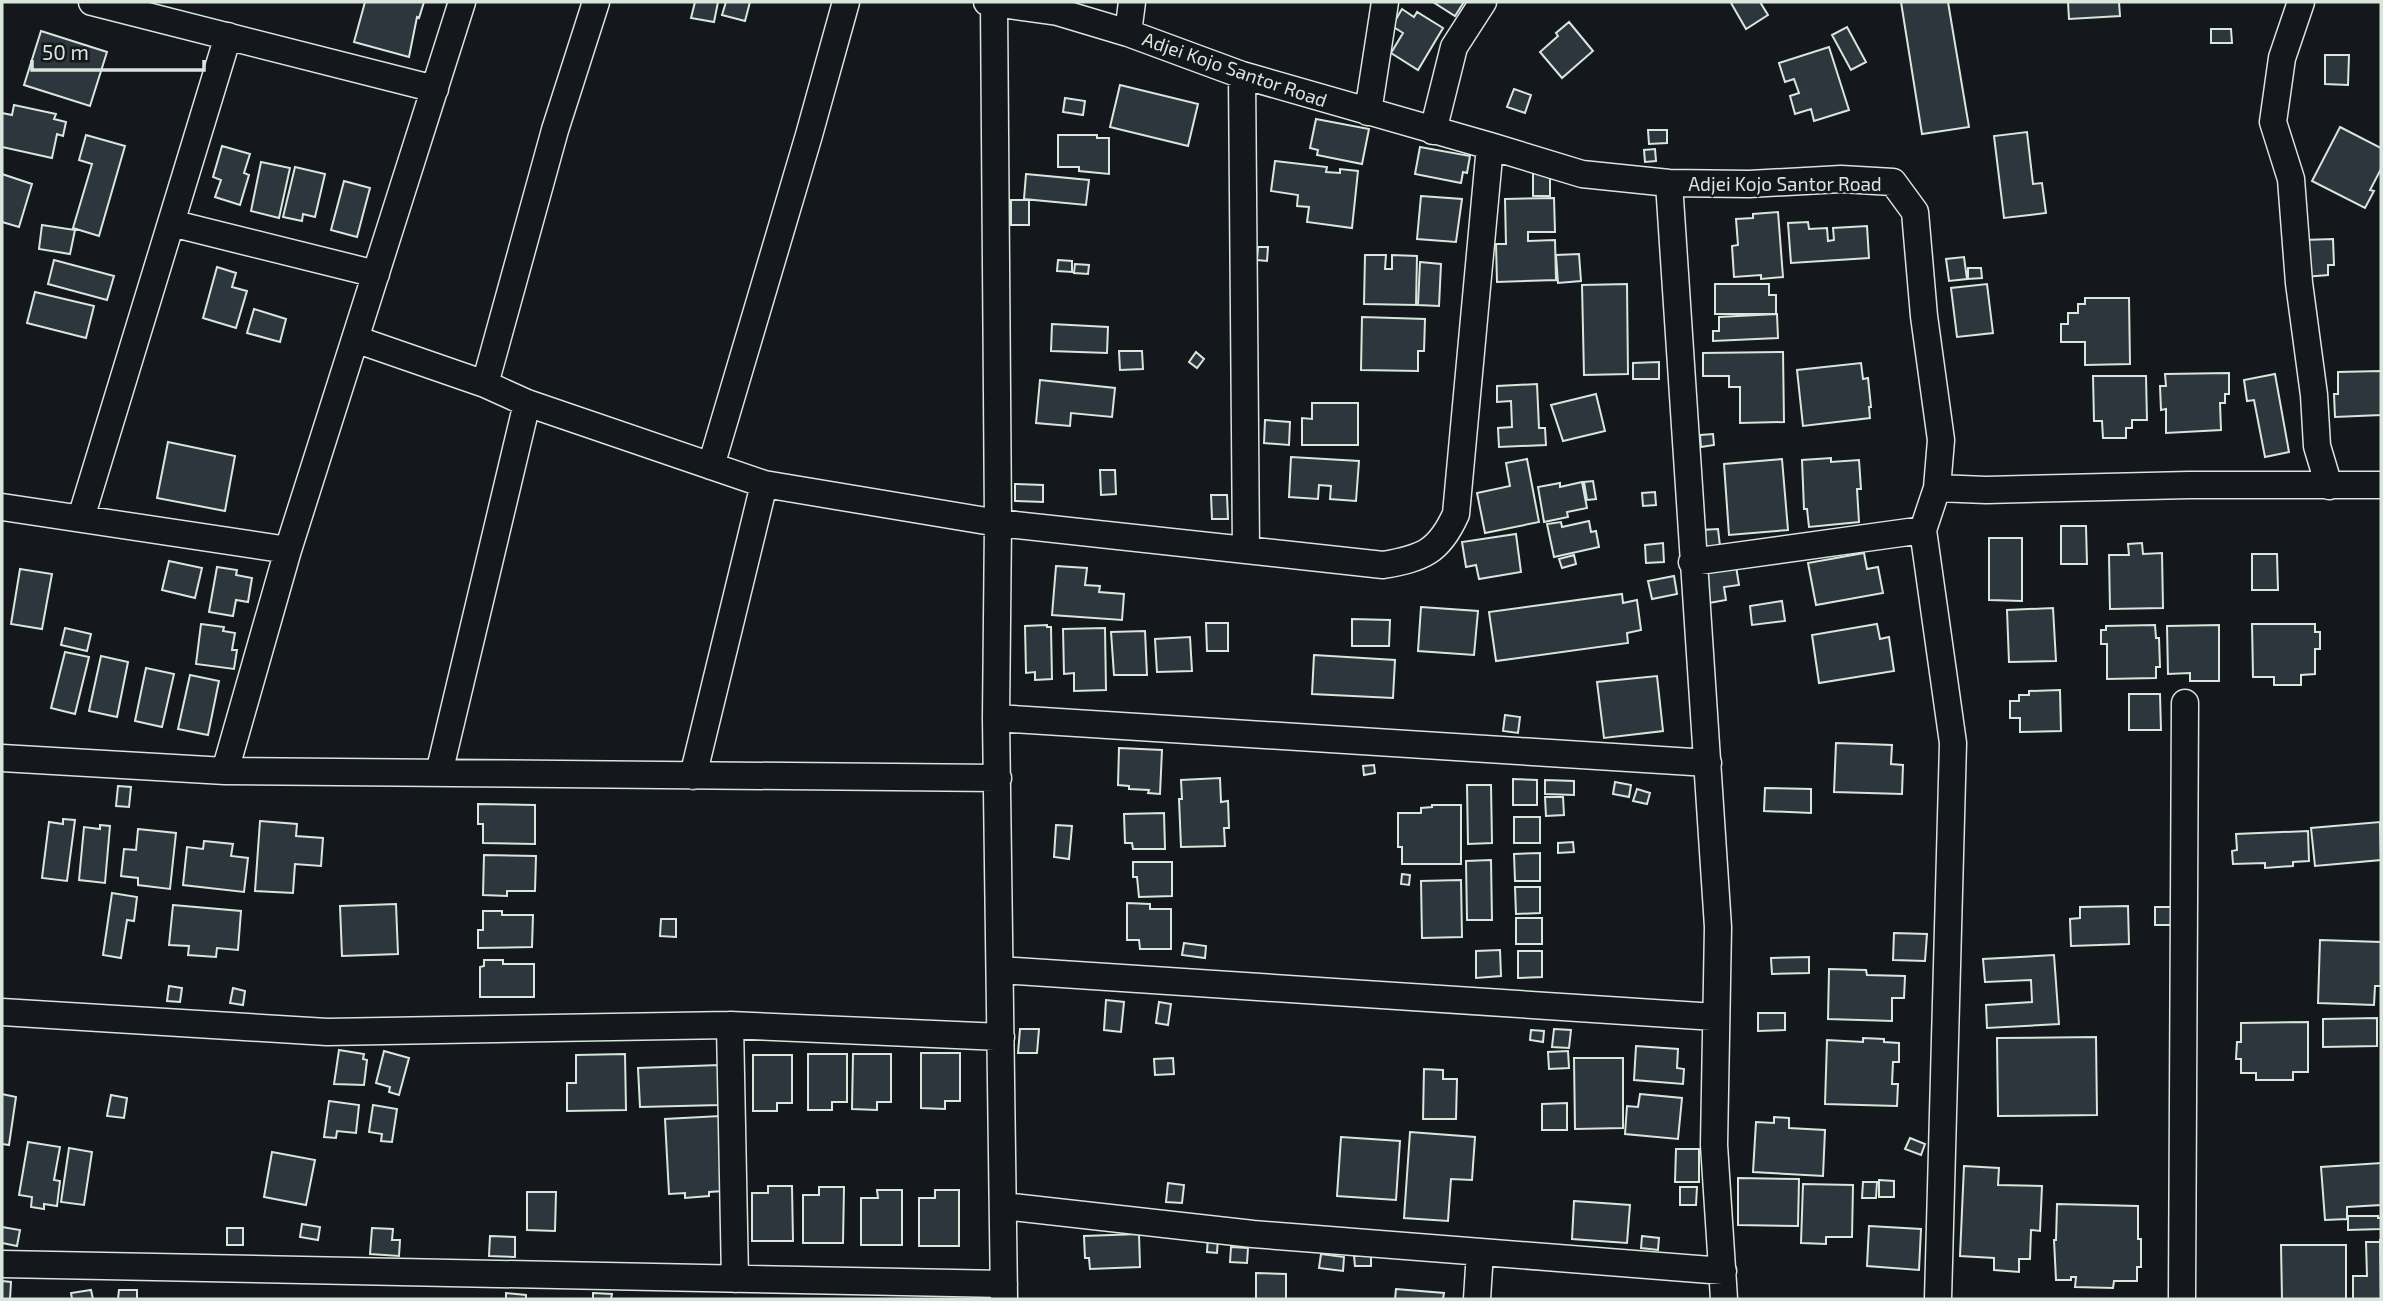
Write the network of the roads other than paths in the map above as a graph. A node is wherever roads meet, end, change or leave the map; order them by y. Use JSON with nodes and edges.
{"nodes":[{"id":1,"x":92,"y":2,"type":"edge"},
{"id":2,"x":463,"y":2,"type":"edge"},
{"id":3,"x":596,"y":2,"type":"edge"},
{"id":4,"x":846,"y":2,"type":"edge"},
{"id":5,"x":1132,"y":2,"type":"edge"},
{"id":6,"x":1385,"y":2,"type":"edge"},
{"id":7,"x":1483,"y":2,"type":"edge"},
{"id":8,"x":2301,"y":2,"type":"edge"},
{"id":9,"x":991,"y":3,"type":"edge"},
{"id":10,"x":1128,"y":33,"type":"junction"},
{"id":11,"x":228,"y":37,"type":"junction"},
{"id":12,"x":1242,"y":75,"type":"junction"},
{"id":13,"x":435,"y":89,"type":"junction"},
{"id":14,"x":1367,"y":112,"type":"junction"},
{"id":15,"x":1433,"y":131,"type":"junction"},
{"id":16,"x":1490,"y":146,"type":"junction"},
{"id":17,"x":1669,"y":183,"type":"junction"},
{"id":18,"x":171,"y":223,"type":"junction"},
{"id":19,"x":376,"y":274,"type":"junction"},
{"id":20,"x":355,"y":339,"type":"junction"},
{"id":21,"x":485,"y":384,"type":"junction"},
{"id":22,"x":527,"y":403,"type":"junction"},
{"id":23,"x":711,"y":466,"type":"junction"},
{"id":24,"x":764,"y":484,"type":"junction"},
{"id":25,"x":2381,"y":485,"type":"edge"},
{"id":26,"x":2329,"y":486,"type":"junction"},
{"id":27,"x":1937,"y":488,"type":"junction"},
{"id":28,"x":2,"y":507,"type":"edge"},
{"id":29,"x":81,"y":519,"type":"junction"},
{"id":30,"x":998,"y":523,"type":"junction"},
{"id":31,"x":1923,"y":530,"type":"junction"},
{"id":32,"x":288,"y":550,"type":"junction"},
{"id":33,"x":1246,"y":550,"type":"junction"},
{"id":34,"x":1692,"y":562,"type":"junction"},
{"id":35,"x":2185,"y":703,"type":"dead end"},
{"id":36,"x":996,"y":718,"type":"junction"},
{"id":37,"x":2,"y":758,"type":"edge"},
{"id":38,"x":1708,"y":763,"type":"junction"},
{"id":39,"x":225,"y":771,"type":"junction"},
{"id":40,"x":439,"y":773,"type":"junction"},
{"id":41,"x":692,"y":776,"type":"junction"},
{"id":42,"x":998,"y":778,"type":"junction"},
{"id":43,"x":1000,"y":970,"type":"junction"},
{"id":44,"x":2,"y":1012,"type":"edge"},
{"id":45,"x":1715,"y":1017,"type":"junction"},
{"id":46,"x":730,"y":1025,"type":"junction"},
{"id":47,"x":1001,"y":1037,"type":"junction"},
{"id":48,"x":1004,"y":1206,"type":"junction"},
{"id":49,"x":1480,"y":1252,"type":"junction"},
{"id":50,"x":2,"y":1264,"type":"edge"},
{"id":51,"x":1723,"y":1271,"type":"junction"},
{"id":52,"x":735,"y":1279,"type":"junction"},
{"id":53,"x":1004,"y":1292,"type":"edge"},
{"id":54,"x":1477,"y":1299,"type":"edge"},
{"id":55,"x":1724,"y":1299,"type":"edge"},
{"id":56,"x":1938,"y":1299,"type":"edge"},
{"id":57,"x":2182,"y":1299,"type":"edge"}],
"edges":[{"from":1,"to":11,"type":"street"},
{"from":2,"to":13,"type":"street"},
{"from":3,"to":21,"type":"street"},
{"from":4,"to":23,"type":"street"},
{"from":5,"to":10,"type":"street"},
{"from":6,"to":14,"type":"street"},
{"from":7,"to":15,"type":"street"},
{"from":8,"to":26,"type":"street"},
{"from":9,"to":10,"type":"street","name":"Adjei Kojo Santor Road"},
{"from":9,"to":30,"type":"street"},
{"from":10,"to":12,"type":"street","name":"Adjei Kojo Santor Road"},
{"from":11,"to":13,"type":"street"},
{"from":11,"to":18,"type":"street"},
{"from":12,"to":14,"type":"street","name":"Adjei Kojo Santor Road"},
{"from":12,"to":33,"type":"street"},
{"from":13,"to":19,"type":"street"},
{"from":14,"to":15,"type":"street","name":"Adjei Kojo Santor Road"},
{"from":15,"to":16,"type":"street","name":"Adjei Kojo Santor Road"},
{"from":16,"to":17,"type":"street","name":"Adjei Kojo Santor Road"},
{"from":16,"to":33,"type":"street"},
{"from":17,"to":27,"type":"street","name":"Adjei Kojo Santor Road"},
{"from":17,"to":34,"type":"street"},
{"from":18,"to":19,"type":"street"},
{"from":18,"to":29,"type":"street"},
{"from":19,"to":20,"type":"street"},
{"from":20,"to":21,"type":"street"},
{"from":20,"to":32,"type":"street"},
{"from":21,"to":22,"type":"street"},
{"from":22,"to":23,"type":"street"},
{"from":22,"to":40,"type":"street"},
{"from":23,"to":24,"type":"street"},
{"from":24,"to":30,"type":"street"},
{"from":24,"to":41,"type":"street"},
{"from":25,"to":26,"type":"street"},
{"from":26,"to":27,"type":"street"},
{"from":27,"to":31,"type":"street"},
{"from":28,"to":29,"type":"street"},
{"from":29,"to":32,"type":"street"},
{"from":30,"to":33,"type":"street"},
{"from":30,"to":36,"type":"street"},
{"from":31,"to":34,"type":"street"},
{"from":31,"to":56,"type":"street"},
{"from":32,"to":39,"type":"street"},
{"from":34,"to":38,"type":"street"},
{"from":35,"to":57,"type":"street"},
{"from":36,"to":38,"type":"street"},
{"from":36,"to":42,"type":"street"},
{"from":37,"to":39,"type":"street"},
{"from":38,"to":45,"type":"street"},
{"from":39,"to":40,"type":"street"},
{"from":40,"to":41,"type":"street"},
{"from":41,"to":42,"type":"street"},
{"from":42,"to":43,"type":"street"},
{"from":43,"to":45,"type":"street"},
{"from":43,"to":47,"type":"street"},
{"from":44,"to":46,"type":"street"},
{"from":45,"to":51,"type":"street"},
{"from":46,"to":47,"type":"street"},
{"from":46,"to":52,"type":"street"},
{"from":47,"to":48,"type":"street"},
{"from":48,"to":49,"type":"street"},
{"from":48,"to":53,"type":"street"},
{"from":49,"to":51,"type":"street"},
{"from":49,"to":54,"type":"street"},
{"from":50,"to":52,"type":"street"},
{"from":51,"to":55,"type":"street"},
{"from":52,"to":53,"type":"street"}]}
